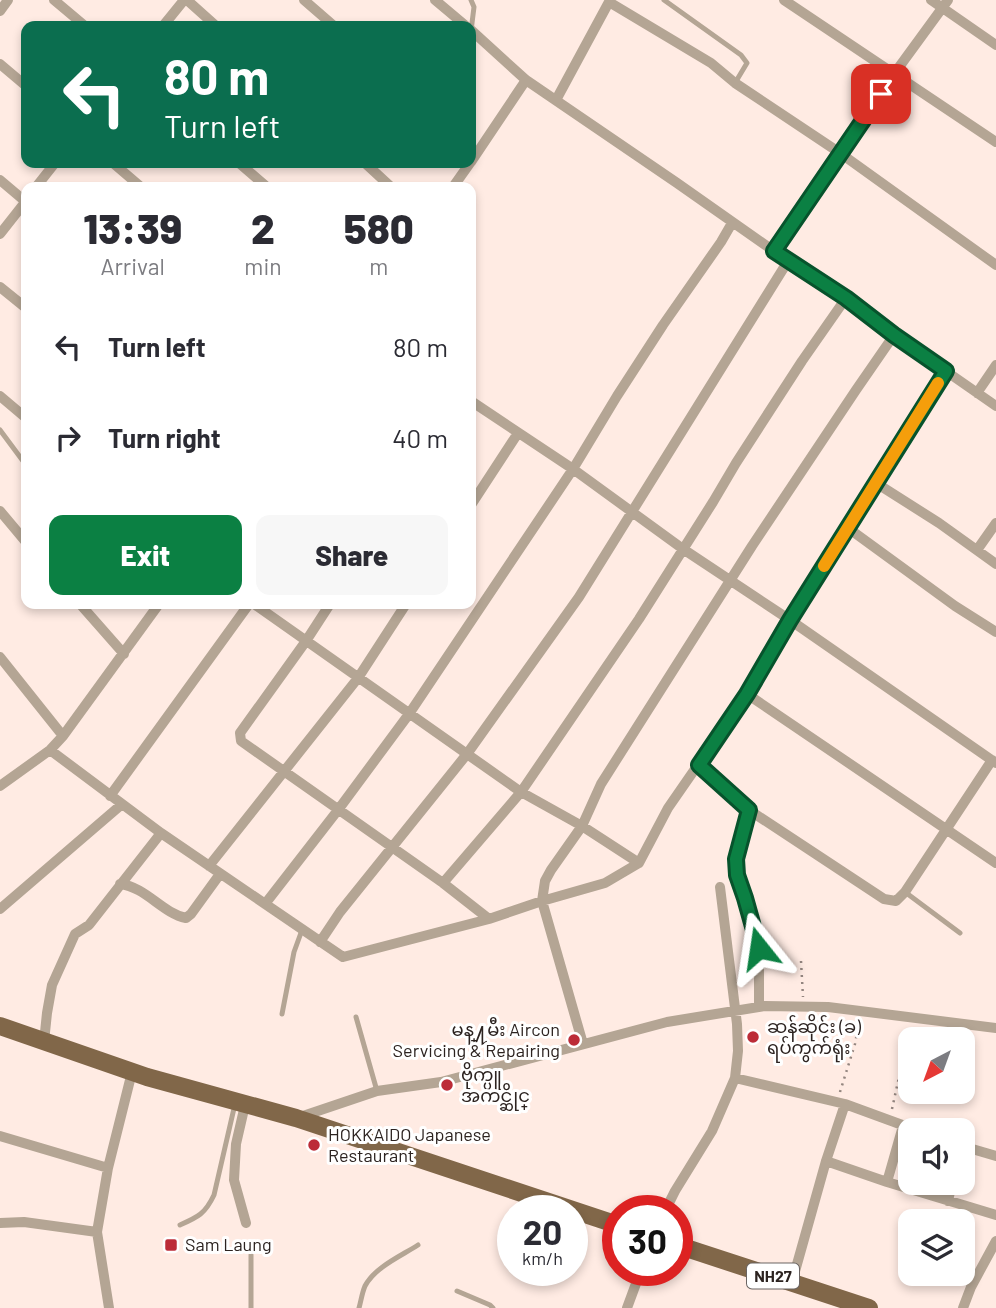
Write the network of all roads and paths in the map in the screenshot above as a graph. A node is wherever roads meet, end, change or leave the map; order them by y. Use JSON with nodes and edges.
{"nodes":[{"id":1,"x":8,"y":0,"type":"edge"},
{"id":2,"x":54,"y":0,"type":"edge"},
{"id":3,"x":186,"y":0,"type":"edge"},
{"id":4,"x":304,"y":0,"type":"edge"},
{"id":5,"x":435,"y":0,"type":"edge"},
{"id":6,"x":471,"y":0,"type":"edge"},
{"id":7,"x":664,"y":0,"type":"edge"},
{"id":8,"x":784,"y":0,"type":"edge"},
{"id":9,"x":931,"y":0,"type":"edge"},
{"id":10,"x":610,"y":1,"type":"edge"},
{"id":11,"x":945,"y":4,"type":"edge"},
{"id":12,"x":0,"y":11,"type":"edge"},
{"id":13,"x":79,"y":21,"type":"edge"},
{"id":14,"x":167,"y":21,"type":"edge"},
{"id":15,"x":210,"y":21,"type":"edge"},
{"id":16,"x":328,"y":21,"type":"edge"},
{"id":17,"x":460,"y":21,"type":"edge"},
{"id":18,"x":472,"y":21,"type":"edge"},
{"id":19,"x":476,"y":35,"type":"edge"},
{"id":20,"x":996,"y":46,"type":"edge"},
{"id":21,"x":0,"y":64,"type":"edge"},
{"id":22,"x":894,"y":74,"type":"junction"},
{"id":23,"x":526,"y":80,"type":"junction"},
{"id":24,"x":21,"y":82,"type":"edge"},
{"id":25,"x":735,"y":83,"type":"junction"},
{"id":26,"x":556,"y":100,"type":"junction"},
{"id":27,"x":996,"y":142,"type":"edge"},
{"id":28,"x":476,"y":145,"type":"edge"},
{"id":29,"x":841,"y":153,"type":"junction"},
{"id":30,"x":51,"y":168,"type":"edge"},
{"id":31,"x":119,"y":168,"type":"edge"},
{"id":32,"x":245,"y":168,"type":"edge"},
{"id":33,"x":370,"y":168,"type":"edge"},
{"id":34,"x":0,"y":180,"type":"edge"},
{"id":35,"x":40,"y":182,"type":"edge"},
{"id":36,"x":135,"y":182,"type":"edge"},
{"id":37,"x":261,"y":182,"type":"edge"},
{"id":38,"x":386,"y":182,"type":"edge"},
{"id":39,"x":21,"y":198,"type":"edge"},
{"id":40,"x":21,"y":208,"type":"edge"},
{"id":41,"x":732,"y":223,"type":"junction"},
{"id":42,"x":0,"y":234,"type":"edge"},
{"id":43,"x":774,"y":251,"type":"junction"},
{"id":44,"x":788,"y":261,"type":"junction"},
{"id":45,"x":996,"y":265,"type":"edge"},
{"id":46,"x":0,"y":286,"type":"edge"},
{"id":47,"x":846,"y":298,"type":"junction"},
{"id":48,"x":21,"y":303,"type":"edge"},
{"id":49,"x":894,"y":335,"type":"junction"},
{"id":50,"x":996,"y":365,"type":"edge"},
{"id":51,"x":946,"y":371,"type":"junction"},
{"id":52,"x":977,"y":393,"type":"junction"},
{"id":53,"x":0,"y":396,"type":"edge"},
{"id":54,"x":476,"y":404,"type":"edge"},
{"id":55,"x":996,"y":406,"type":"edge"},
{"id":56,"x":21,"y":414,"type":"edge"},
{"id":57,"x":0,"y":430,"type":"edge"},
{"id":58,"x":518,"y":433,"type":"junction"},
{"id":59,"x":21,"y":458,"type":"edge"},
{"id":60,"x":573,"y":469,"type":"junction"},
{"id":61,"x":876,"y":483,"type":"junction"},
{"id":62,"x":476,"y":497,"type":"edge"},
{"id":63,"x":0,"y":511,"type":"edge"},
{"id":64,"x":632,"y":512,"type":"junction"},
{"id":65,"x":996,"y":523,"type":"edge"},
{"id":66,"x":848,"y":528,"type":"junction"},
{"id":67,"x":21,"y":536,"type":"edge"},
{"id":68,"x":683,"y":549,"type":"junction"},
{"id":69,"x":976,"y":550,"type":"junction"},
{"id":70,"x":996,"y":564,"type":"edge"},
{"id":71,"x":730,"y":580,"type":"junction"},
{"id":72,"x":84,"y":609,"type":"edge"},
{"id":73,"x":156,"y":609,"type":"edge"},
{"id":74,"x":248,"y":609,"type":"edge"},
{"id":75,"x":259,"y":609,"type":"edge"},
{"id":76,"x":327,"y":609,"type":"edge"},
{"id":77,"x":403,"y":609,"type":"edge"},
{"id":78,"x":790,"y":620,"type":"junction"},
{"id":79,"x":996,"y":632,"type":"edge"},
{"id":80,"x":306,"y":641,"type":"junction"},
{"id":81,"x":124,"y":654,"type":"junction"},
{"id":82,"x":1,"y":659,"type":"edge"},
{"id":83,"x":358,"y":678,"type":"junction"},
{"id":84,"x":747,"y":694,"type":"junction"},
{"id":85,"x":410,"y":714,"type":"junction"},
{"id":86,"x":63,"y":736,"type":"junction"},
{"id":87,"x":50,"y":750,"type":"junction"},
{"id":88,"x":467,"y":754,"type":"junction"},
{"id":89,"x":994,"y":762,"type":"edge"},
{"id":90,"x":699,"y":765,"type":"junction"},
{"id":91,"x":284,"y":772,"type":"junction"},
{"id":92,"x":0,"y":786,"type":"edge"},
{"id":93,"x":522,"y":792,"type":"junction"},
{"id":94,"x":110,"y":796,"type":"junction"},
{"id":95,"x":121,"y":805,"type":"junction"},
{"id":96,"x":338,"y":810,"type":"junction"},
{"id":97,"x":749,"y":810,"type":"junction"},
{"id":98,"x":582,"y":826,"type":"junction"},
{"id":99,"x":946,"y":829,"type":"junction"},
{"id":100,"x":161,"y":833,"type":"junction"},
{"id":101,"x":392,"y":847,"type":"junction"},
{"id":102,"x":639,"y":863,"type":"junction"},
{"id":103,"x":996,"y":863,"type":"edge"},
{"id":104,"x":209,"y":866,"type":"junction"},
{"id":105,"x":220,"y":874,"type":"junction"},
{"id":106,"x":443,"y":883,"type":"junction"},
{"id":107,"x":120,"y":884,"type":"junction"},
{"id":108,"x":720,"y":887,"type":"dead end"},
{"id":109,"x":905,"y":892,"type":"junction"},
{"id":110,"x":542,"y":901,"type":"junction"},
{"id":111,"x":265,"y":904,"type":"junction"},
{"id":112,"x":0,"y":909,"type":"edge"},
{"id":113,"x":489,"y":919,"type":"junction"},
{"id":114,"x":302,"y":930,"type":"junction"},
{"id":115,"x":960,"y":933,"type":"dead end"},
{"id":116,"x":320,"y":942,"type":"junction"},
{"id":117,"x":801,"y":961,"type":"dead end"},
{"id":118,"x":759,"y":1007,"type":"junction"},
{"id":119,"x":804,"y":1007,"type":"junction"},
{"id":120,"x":735,"y":1011,"type":"junction"},
{"id":121,"x":861,"y":1011,"type":"junction"},
{"id":122,"x":282,"y":1014,"type":"dead end"},
{"id":123,"x":356,"y":1017,"type":"dead end"},
{"id":124,"x":912,"y":1018,"type":"junction"},
{"id":125,"x":0,"y":1026,"type":"edge"},
{"id":126,"x":996,"y":1028,"type":"edge"},
{"id":127,"x":44,"y":1042,"type":"junction"},
{"id":128,"x":583,"y":1044,"type":"junction"},
{"id":129,"x":132,"y":1072,"type":"junction"},
{"id":130,"x":735,"y":1078,"type":"junction"},
{"id":131,"x":377,"y":1091,"type":"junction"},
{"id":132,"x":841,"y":1103,"type":"junction"},
{"id":133,"x":240,"y":1104,"type":"junction"},
{"id":134,"x":296,"y":1118,"type":"junction"},
{"id":135,"x":890,"y":1119,"type":"junction"},
{"id":136,"x":898,"y":1123,"type":"edge"},
{"id":137,"x":0,"y":1136,"type":"edge"},
{"id":138,"x":898,"y":1144,"type":"edge"},
{"id":139,"x":975,"y":1150,"type":"edge"},
{"id":140,"x":996,"y":1156,"type":"edge"},
{"id":141,"x":826,"y":1161,"type":"junction"},
{"id":142,"x":108,"y":1168,"type":"junction"},
{"id":143,"x":887,"y":1182,"type":"junction"},
{"id":144,"x":673,"y":1195,"type":"edge"},
{"id":145,"x":949,"y":1195,"type":"edge"},
{"id":146,"x":948,"y":1201,"type":"junction"},
{"id":147,"x":996,"y":1215,"type":"edge"},
{"id":148,"x":602,"y":1220,"type":"edge"},
{"id":149,"x":0,"y":1223,"type":"edge"},
{"id":150,"x":246,"y":1223,"type":"dead end"},
{"id":151,"x":180,"y":1225,"type":"dead end"},
{"id":152,"x":97,"y":1232,"type":"junction"},
{"id":153,"x":996,"y":1241,"type":"edge"},
{"id":154,"x":418,"y":1245,"type":"dead end"},
{"id":155,"x":693,"y":1250,"type":"edge"},
{"id":156,"x":251,"y":1255,"type":"dead end"},
{"id":157,"x":792,"y":1282,"type":"junction"},
{"id":158,"x":636,"y":1286,"type":"edge"},
{"id":159,"x":457,"y":1291,"type":"dead end"},
{"id":160,"x":841,"y":1304,"type":"edge"},
{"id":161,"x":108,"y":1308,"type":"edge"},
{"id":162,"x":251,"y":1308,"type":"edge"},
{"id":163,"x":359,"y":1308,"type":"edge"},
{"id":164,"x":493,"y":1308,"type":"edge"},
{"id":165,"x":627,"y":1308,"type":"edge"},
{"id":166,"x":869,"y":1308,"type":"edge"},
{"id":167,"x":962,"y":1308,"type":"edge"}],
"edges":[{"from":1,"to":12,"type":"street"},
{"from":2,"to":13,"type":"street"},
{"from":3,"to":14,"type":"street"},
{"from":3,"to":15,"type":"street"},
{"from":4,"to":16,"type":"street"},
{"from":5,"to":17,"type":"street"},
{"from":6,"to":18,"type":"lane"},
{"from":7,"to":25,"type":"lane"},
{"from":8,"to":22,"type":"street"},
{"from":9,"to":11,"type":"street"},
{"from":10,"to":25,"type":"street"},
{"from":10,"to":26,"type":"street"},
{"from":11,"to":20,"type":"street"},
{"from":11,"to":22,"type":"street"},
{"from":19,"to":23,"type":"street"},
{"from":21,"to":24,"type":"street"},
{"from":22,"to":27,"type":"street"},
{"from":22,"to":29,"type":"street"},
{"from":23,"to":26,"type":"street"},
{"from":23,"to":28,"type":"street"},
{"from":25,"to":29,"type":"street"},
{"from":26,"to":41,"type":"street"},
{"from":29,"to":43,"type":"street"},
{"from":29,"to":45,"type":"street"},
{"from":30,"to":35,"type":"street"},
{"from":31,"to":36,"type":"street"},
{"from":32,"to":37,"type":"street"},
{"from":33,"to":38,"type":"street"},
{"from":34,"to":39,"type":"street"},
{"from":40,"to":42,"type":"street"},
{"from":41,"to":43,"type":"street"},
{"from":41,"to":60,"type":"street"},
{"from":43,"to":44,"type":"street"},
{"from":44,"to":47,"type":"street"},
{"from":44,"to":64,"type":"street"},
{"from":46,"to":48,"type":"street"},
{"from":47,"to":49,"type":"street"},
{"from":47,"to":68,"type":"street"},
{"from":49,"to":51,"type":"street"},
{"from":49,"to":71,"type":"street"},
{"from":50,"to":52,"type":"street"},
{"from":51,"to":52,"type":"street"},
{"from":51,"to":61,"type":"street"},
{"from":52,"to":55,"type":"street"},
{"from":53,"to":56,"type":"street"},
{"from":54,"to":58,"type":"street"},
{"from":57,"to":59,"type":"lane"},
{"from":58,"to":60,"type":"street"},
{"from":58,"to":62,"type":"street"},
{"from":60,"to":64,"type":"street"},
{"from":60,"to":85,"type":"street"},
{"from":61,"to":66,"type":"street"},
{"from":61,"to":69,"type":"street"},
{"from":63,"to":67,"type":"street"},
{"from":64,"to":68,"type":"street"},
{"from":64,"to":88,"type":"street"},
{"from":65,"to":69,"type":"street"},
{"from":66,"to":78,"type":"street"},
{"from":66,"to":79,"type":"street"},
{"from":68,"to":71,"type":"street"},
{"from":68,"to":93,"type":"street"},
{"from":69,"to":70,"type":"street"},
{"from":71,"to":78,"type":"street"},
{"from":71,"to":98,"type":"street"},
{"from":72,"to":81,"type":"street"},
{"from":73,"to":81,"type":"street"},
{"from":74,"to":94,"type":"street"},
{"from":75,"to":80,"type":"street"},
{"from":76,"to":80,"type":"street"},
{"from":77,"to":83,"type":"street"},
{"from":78,"to":84,"type":"street"},
{"from":78,"to":89,"type":"street"},
{"from":80,"to":83,"type":"street"},
{"from":80,"to":91,"type":"street"},
{"from":81,"to":86,"type":"street"},
{"from":82,"to":86,"type":"street"},
{"from":83,"to":85,"type":"street"},
{"from":83,"to":91,"type":"street"},
{"from":84,"to":90,"type":"street"},
{"from":84,"to":99,"type":"street"},
{"from":85,"to":88,"type":"street"},
{"from":85,"to":96,"type":"street"},
{"from":86,"to":87,"type":"street"},
{"from":87,"to":92,"type":"street"},
{"from":87,"to":94,"type":"street"},
{"from":88,"to":93,"type":"street"},
{"from":88,"to":101,"type":"street"},
{"from":89,"to":99,"type":"street"},
{"from":90,"to":97,"type":"street"},
{"from":90,"to":102,"type":"street"},
{"from":91,"to":96,"type":"street"},
{"from":91,"to":104,"type":"street"},
{"from":93,"to":98,"type":"street"},
{"from":93,"to":106,"type":"street"},
{"from":94,"to":95,"type":"street"},
{"from":95,"to":100,"type":"street"},
{"from":95,"to":112,"type":"street"},
{"from":96,"to":101,"type":"street"},
{"from":96,"to":111,"type":"street"},
{"from":97,"to":109,"type":"street"},
{"from":97,"to":118,"type":"street"},
{"from":98,"to":102,"type":"street"},
{"from":98,"to":110,"type":"street"},
{"from":99,"to":103,"type":"street"},
{"from":99,"to":109,"type":"street"},
{"from":100,"to":104,"type":"street"},
{"from":100,"to":107,"type":"street"},
{"from":101,"to":106,"type":"street"},
{"from":101,"to":116,"type":"street"},
{"from":102,"to":110,"type":"street"},
{"from":104,"to":105,"type":"street"},
{"from":105,"to":107,"type":"street"},
{"from":105,"to":111,"type":"street"},
{"from":106,"to":113,"type":"street"},
{"from":107,"to":127,"type":"street"},
{"from":108,"to":120,"type":"street"},
{"from":109,"to":115,"type":"lane"},
{"from":110,"to":113,"type":"street"},
{"from":110,"to":128,"type":"street"},
{"from":111,"to":114,"type":"street"},
{"from":113,"to":116,"type":"street"},
{"from":114,"to":116,"type":"street"},
{"from":114,"to":122,"type":"lane"},
{"from":117,"to":119,"type":"path"},
{"from":118,"to":119,"type":"street"},
{"from":118,"to":120,"type":"street"},
{"from":119,"to":121,"type":"street"},
{"from":120,"to":128,"type":"street"},
{"from":120,"to":130,"type":"street"},
{"from":121,"to":124,"type":"street"},
{"from":121,"to":132,"type":"path"},
{"from":123,"to":131,"type":"lane"},
{"from":124,"to":126,"type":"street"},
{"from":124,"to":135,"type":"path"},
{"from":125,"to":127,"type":"main road"},
{"from":127,"to":129,"type":"main road"},
{"from":128,"to":131,"type":"street"},
{"from":129,"to":133,"type":"main road"},
{"from":129,"to":142,"type":"street"},
{"from":130,"to":132,"type":"street"},
{"from":130,"to":144,"type":"street"},
{"from":131,"to":134,"type":"street"},
{"from":132,"to":135,"type":"street"},
{"from":132,"to":141,"type":"street"},
{"from":133,"to":134,"type":"main road"},
{"from":133,"to":150,"type":"street"},
{"from":133,"to":151,"type":"lane"},
{"from":134,"to":148,"type":"main road"},
{"from":135,"to":136,"type":"street"},
{"from":137,"to":142,"type":"street"},
{"from":138,"to":143,"type":"street"},
{"from":139,"to":140,"type":"street"},
{"from":141,"to":143,"type":"street"},
{"from":141,"to":157,"type":"street"},
{"from":142,"to":152,"type":"street"},
{"from":143,"to":146,"type":"street"},
{"from":145,"to":146,"type":"street"},
{"from":146,"to":147,"type":"street"},
{"from":149,"to":152,"type":"street"},
{"from":152,"to":161,"type":"street"},
{"from":153,"to":167,"type":"street"},
{"from":154,"to":163,"type":"lane"},
{"from":155,"to":157,"type":"main road","number":"NH27"},
{"from":156,"to":162,"type":"lane"},
{"from":157,"to":160,"type":"main road","number":"NH27"},
{"from":158,"to":165,"type":"street"},
{"from":159,"to":164,"type":"lane"},
{"from":160,"to":166,"type":"main road","number":"NH27"}]}
